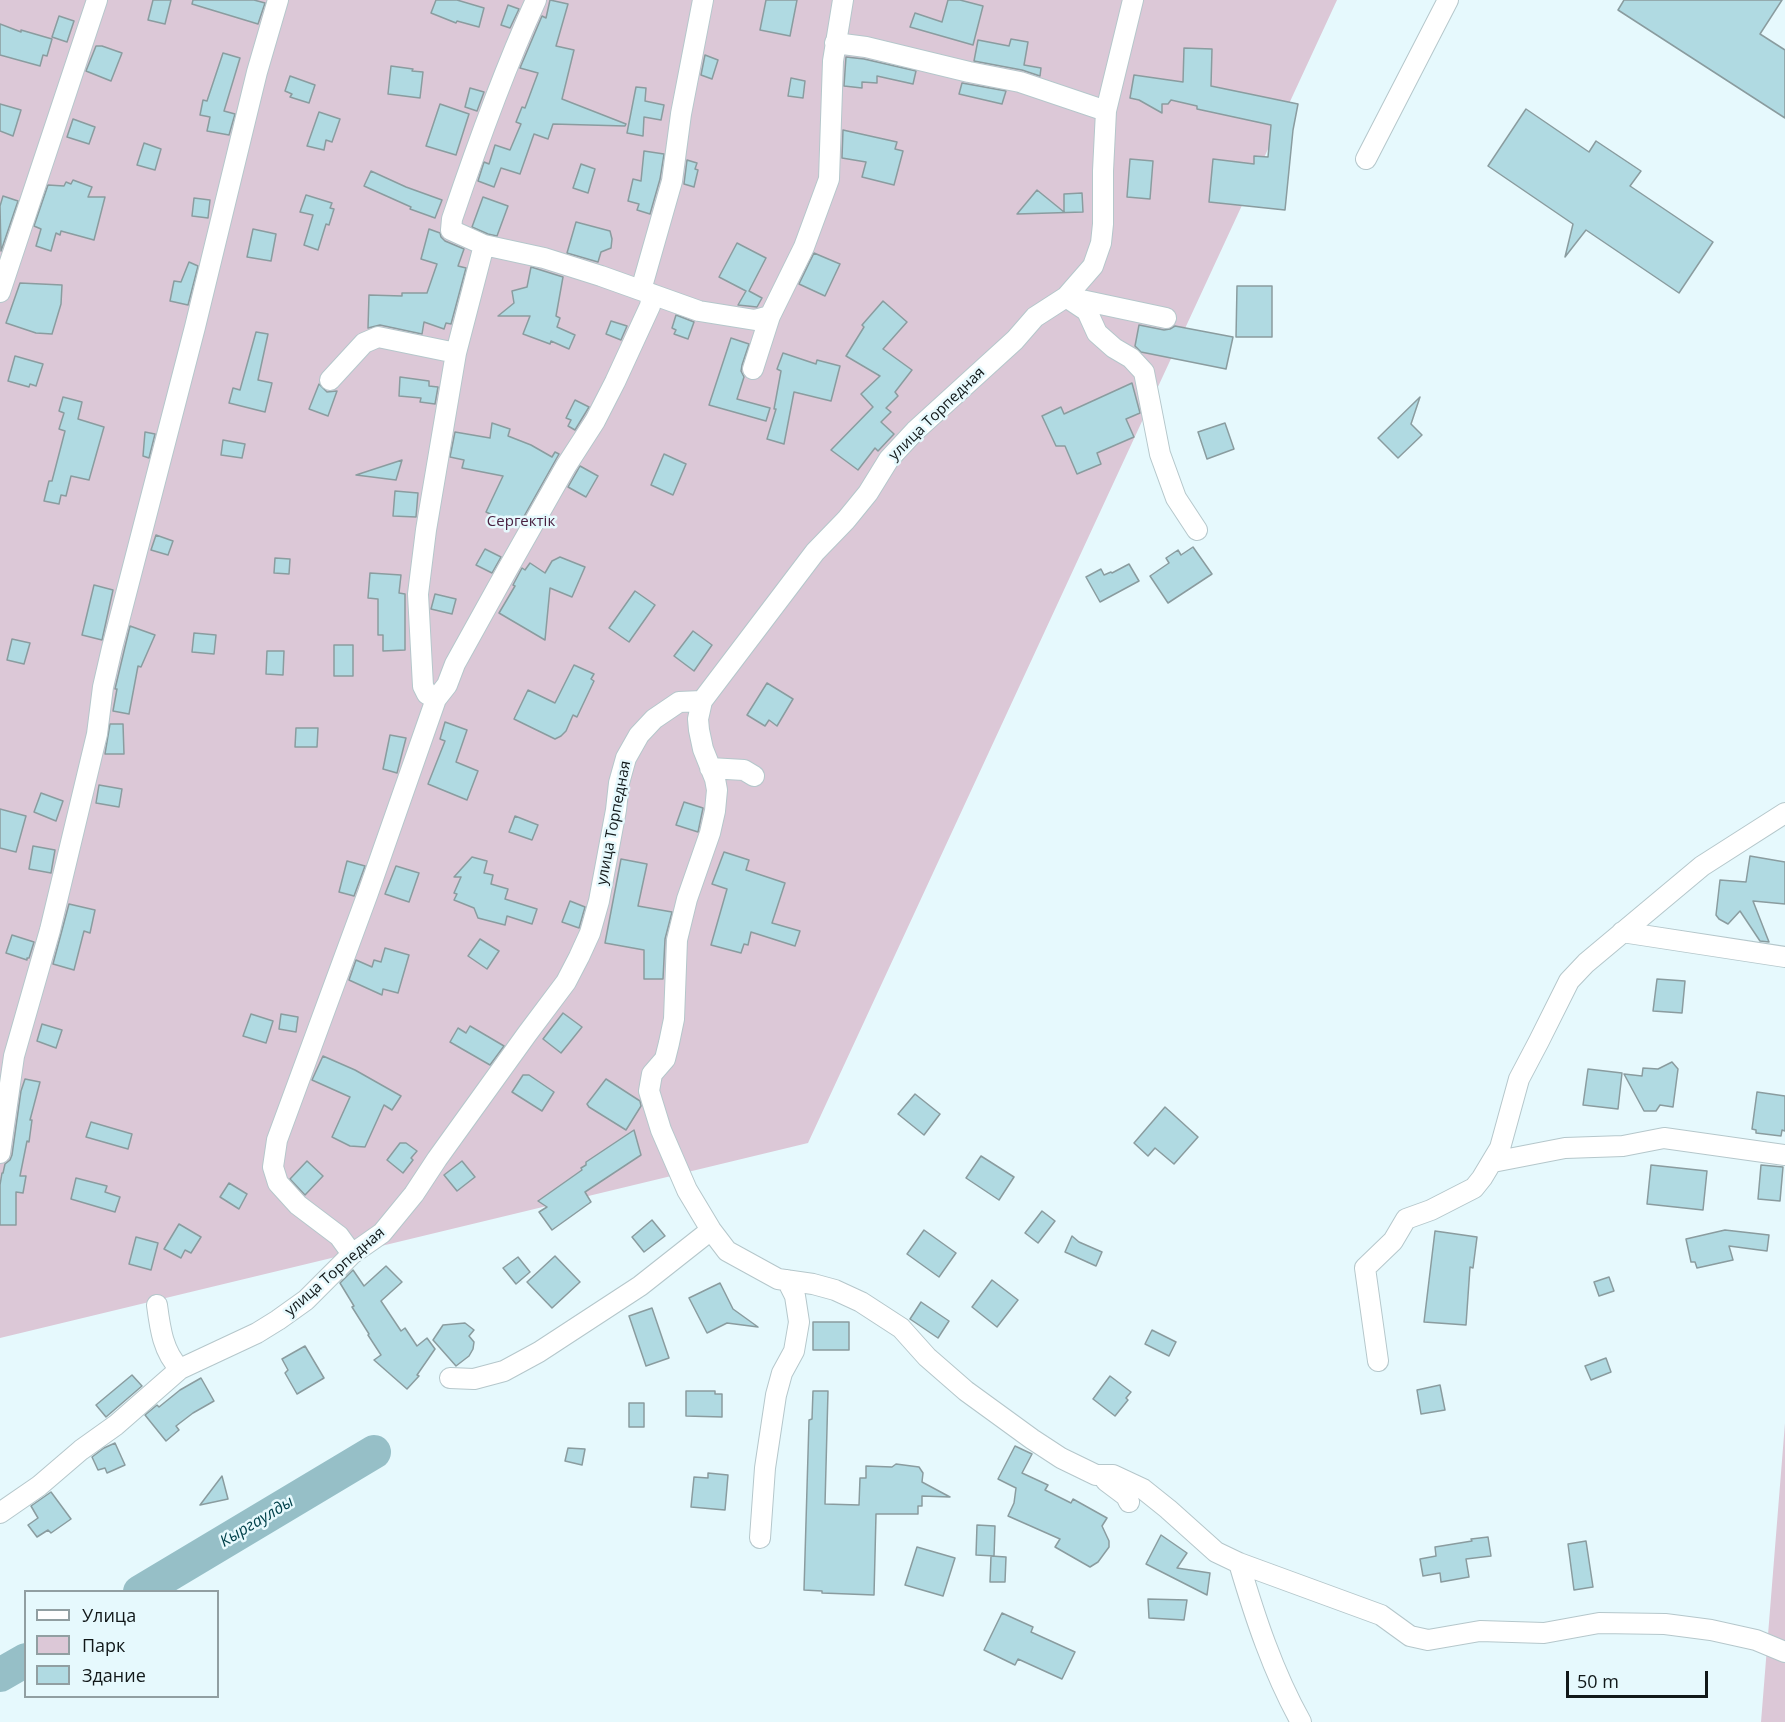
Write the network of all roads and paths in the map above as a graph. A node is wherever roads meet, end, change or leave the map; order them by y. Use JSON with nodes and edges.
{"nodes":[{"id":1,"x":97,"y":0,"type":"edge"},
{"id":2,"x":278,"y":0,"type":"edge"},
{"id":3,"x":536,"y":0,"type":"edge"},
{"id":4,"x":703,"y":0,"type":"edge"},
{"id":5,"x":843,"y":0,"type":"edge"},
{"id":6,"x":1133,"y":0,"type":"edge"},
{"id":7,"x":1448,"y":0,"type":"edge"},
{"id":8,"x":836,"y":43,"type":"junction"},
{"id":9,"x":1106,"y":111,"type":"junction"},
{"id":10,"x":1366,"y":159,"type":"dead end"},
{"id":11,"x":484,"y":245,"type":"junction"},
{"id":12,"x":0,"y":292,"type":"edge"},
{"id":13,"x":646,"y":292,"type":"junction"},
{"id":14,"x":1066,"y":297,"type":"junction"},
{"id":15,"x":770,"y":316,"type":"junction"},
{"id":16,"x":1166,"y":318,"type":"dead end"},
{"id":17,"x":456,"y":353,"type":"junction"},
{"id":18,"x":753,"y":369,"type":"dead end"},
{"id":19,"x":330,"y":380,"type":"dead end"},
{"id":20,"x":1197,"y":530,"type":"dead end"},
{"id":21,"x":436,"y":699,"type":"junction"},
{"id":22,"x":702,"y":701,"type":"junction"},
{"id":23,"x":710,"y":768,"type":"junction"},
{"id":24,"x":750,"y":770,"type":"dead end"},
{"id":25,"x":1785,"y":813,"type":"edge"},
{"id":26,"x":1622,"y":932,"type":"junction"},
{"id":27,"x":1785,"y":957,"type":"edge"},
{"id":28,"x":0,"y":1153,"type":"edge"},
{"id":29,"x":1785,"y":1155,"type":"edge"},
{"id":30,"x":1493,"y":1162,"type":"junction"},
{"id":31,"x":711,"y":1230,"type":"junction"},
{"id":32,"x":352,"y":1254,"type":"junction"},
{"id":33,"x":788,"y":1280,"type":"junction"},
{"id":34,"x":157,"y":1305,"type":"dead end"},
{"id":35,"x":1378,"y":1361,"type":"dead end"},
{"id":36,"x":180,"y":1369,"type":"junction"},
{"id":37,"x":450,"y":1378,"type":"dead end"},
{"id":38,"x":1096,"y":1474,"type":"junction"},
{"id":39,"x":1129,"y":1502,"type":"dead end"},
{"id":40,"x":0,"y":1513,"type":"edge"},
{"id":41,"x":760,"y":1538,"type":"dead end"},
{"id":42,"x":1239,"y":1563,"type":"junction"},
{"id":43,"x":1785,"y":1652,"type":"edge"},
{"id":44,"x":1301,"y":1722,"type":"edge"}],
"edges":[{"from":1,"to":12,"type":"street"},
{"from":2,"to":28,"type":"street"},
{"from":3,"to":11,"type":"street"},
{"from":4,"to":13,"type":"street"},
{"from":5,"to":8,"type":"street"},
{"from":6,"to":9,"type":"street","name":"улица Торпедная"},
{"from":7,"to":10,"type":"street"},
{"from":8,"to":9,"type":"street"},
{"from":8,"to":15,"type":"street"},
{"from":9,"to":14,"type":"street","name":"улица Торпедная"},
{"from":11,"to":13,"type":"street"},
{"from":11,"to":17,"type":"street"},
{"from":13,"to":15,"type":"street"},
{"from":13,"to":21,"type":"street"},
{"from":14,"to":16,"type":"street"},
{"from":14,"to":20,"type":"street"},
{"from":14,"to":22,"type":"street","name":"улица Торпедная"},
{"from":15,"to":18,"type":"street"},
{"from":17,"to":19,"type":"street"},
{"from":17,"to":21,"type":"street"},
{"from":21,"to":32,"type":"street"},
{"from":22,"to":23,"type":"street"},
{"from":22,"to":32,"type":"street","name":"улица Торпедная"},
{"from":23,"to":24,"type":"street"},
{"from":23,"to":31,"type":"street"},
{"from":25,"to":26,"type":"street"},
{"from":26,"to":27,"type":"street"},
{"from":26,"to":30,"type":"street"},
{"from":29,"to":30,"type":"street"},
{"from":30,"to":35,"type":"street"},
{"from":31,"to":33,"type":"street"},
{"from":31,"to":37,"type":"street"},
{"from":32,"to":36,"type":"street","name":"улица Торпедная"},
{"from":33,"to":38,"type":"street"},
{"from":33,"to":41,"type":"street"},
{"from":34,"to":36,"type":"street"},
{"from":36,"to":40,"type":"street","name":"улица Торпедная"},
{"from":38,"to":39,"type":"street"},
{"from":38,"to":42,"type":"street"},
{"from":42,"to":43,"type":"street"},
{"from":42,"to":44,"type":"street"}]}
